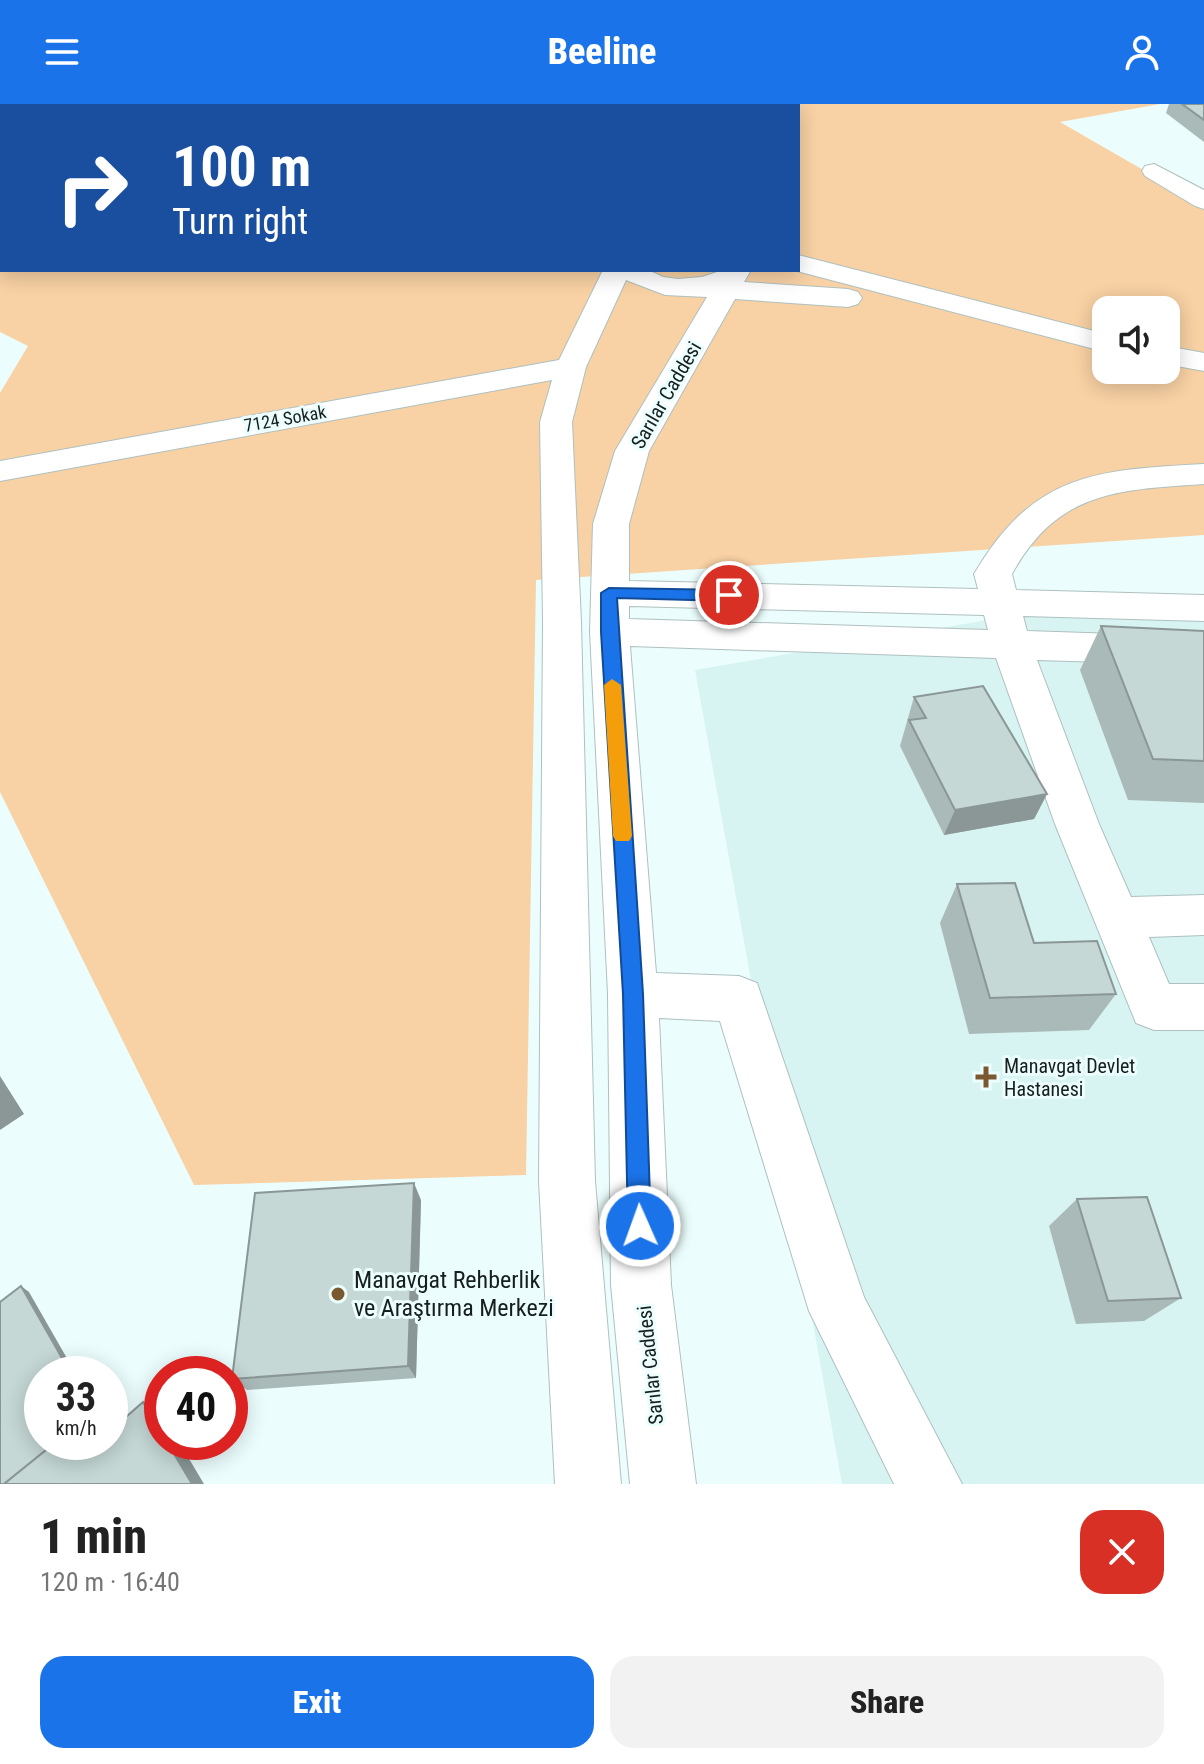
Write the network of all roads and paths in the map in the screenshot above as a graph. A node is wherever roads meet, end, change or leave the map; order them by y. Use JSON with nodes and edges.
{"nodes":[{"id":1,"x":1154,"y":171,"type":"dead end"},
{"id":2,"x":1204,"y":201,"type":"edge"},
{"id":3,"x":800,"y":264,"type":"edge"},
{"id":4,"x":616,"y":272,"type":"edge"},
{"id":5,"x":634,"y":272,"type":"edge"},
{"id":6,"x":720,"y":282,"type":"edge"},
{"id":7,"x":1009,"y":320,"type":"junction"},
{"id":8,"x":1092,"y":340,"type":"edge"},
{"id":9,"x":1180,"y":358,"type":"edge"},
{"id":10,"x":1204,"y":362,"type":"edge"},
{"id":11,"x":571,"y":367,"type":"junction"},
{"id":12,"x":0,"y":471,"type":"edge"},
{"id":13,"x":1204,"y":474,"type":"edge"},
{"id":14,"x":998,"y":601,"type":"junction"},
{"id":15,"x":1204,"y":608,"type":"edge"},
{"id":16,"x":609,"y":612,"type":"junction"},
{"id":17,"x":1011,"y":644,"type":"junction"},
{"id":18,"x":1204,"y":651,"type":"edge"},
{"id":19,"x":1204,"y":915,"type":"edge"},
{"id":20,"x":1116,"y":918,"type":"junction"},
{"id":21,"x":633,"y":994,"type":"junction"},
{"id":22,"x":1204,"y":1007,"type":"edge"},
{"id":23,"x":588,"y":1484,"type":"edge"},
{"id":24,"x":663,"y":1484,"type":"edge"},
{"id":25,"x":929,"y":1484,"type":"edge"}],
"edges":[{"from":1,"to":2,"type":"street"},
{"from":3,"to":7,"type":"street"},
{"from":4,"to":11,"type":"street"},
{"from":5,"to":6,"type":"street"},
{"from":6,"to":7,"type":"street"},
{"from":6,"to":16,"type":"street","name":"Sarılar Caddesi"},
{"from":7,"to":8,"type":"street"},
{"from":9,"to":10,"type":"street"},
{"from":11,"to":12,"type":"street","name":"7124 Sokak"},
{"from":11,"to":23,"type":"street"},
{"from":13,"to":14,"type":"street"},
{"from":14,"to":15,"type":"street"},
{"from":14,"to":16,"type":"street"},
{"from":14,"to":17,"type":"street"},
{"from":16,"to":17,"type":"street"},
{"from":16,"to":21,"type":"street","name":"Sarılar Caddesi"},
{"from":17,"to":18,"type":"street"},
{"from":17,"to":20,"type":"street"},
{"from":19,"to":20,"type":"street"},
{"from":20,"to":22,"type":"street"},
{"from":21,"to":24,"type":"street","name":"Sarılar Caddesi"},
{"from":21,"to":25,"type":"street"}]}
